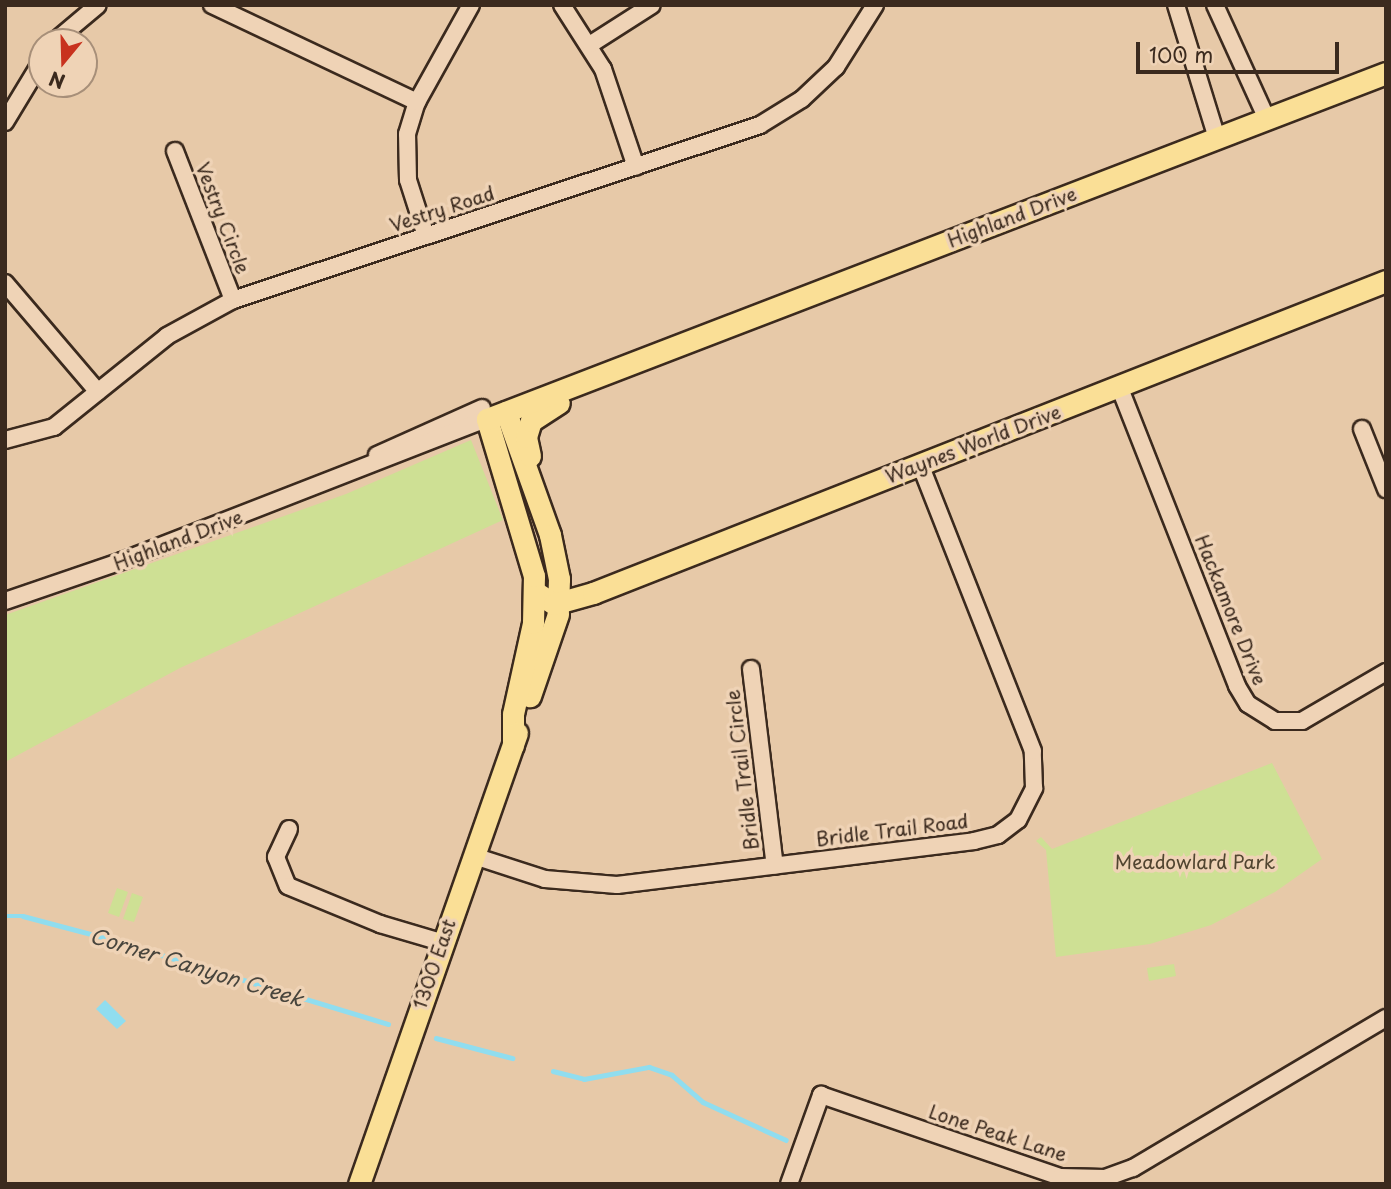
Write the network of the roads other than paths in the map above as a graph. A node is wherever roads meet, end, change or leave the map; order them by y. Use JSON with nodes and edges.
{"nodes":[{"id":1,"x":98,"y":5,"type":"edge"},
{"id":2,"x":212,"y":5,"type":"edge"},
{"id":3,"x":471,"y":5,"type":"edge"},
{"id":4,"x":562,"y":5,"type":"edge"},
{"id":5,"x":652,"y":5,"type":"edge"},
{"id":6,"x":875,"y":5,"type":"edge"},
{"id":7,"x":1176,"y":5,"type":"edge"},
{"id":8,"x":1215,"y":5,"type":"edge"},
{"id":9,"x":71,"y":28,"type":"edge"},
{"id":10,"x":591,"y":44,"type":"junction"},
{"id":11,"x":1386,"y":73,"type":"edge"},
{"id":12,"x":28,"y":84,"type":"edge"},
{"id":13,"x":417,"y":102,"type":"junction"},
{"id":14,"x":1267,"y":119,"type":"junction"},
{"id":15,"x":5,"y":122,"type":"edge"},
{"id":16,"x":1217,"y":138,"type":"junction"},
{"id":17,"x":175,"y":151,"type":"dead end"},
{"id":18,"x":636,"y":167,"type":"junction"},
{"id":19,"x":426,"y":236,"type":"junction"},
{"id":20,"x":1386,"y":281,"type":"edge"},
{"id":21,"x":5,"y":283,"type":"edge"},
{"id":22,"x":233,"y":300,"type":"junction"},
{"id":23,"x":638,"y":362,"type":"junction"},
{"id":24,"x":1119,"y":386,"type":"junction"},
{"id":25,"x":98,"y":392,"type":"junction"},
{"id":26,"x":492,"y":413,"type":"junction"},
{"id":27,"x":1362,"y":429,"type":"dead end"},
{"id":28,"x":5,"y":440,"type":"edge"},
{"id":29,"x":920,"y":464,"type":"junction"},
{"id":30,"x":1386,"y":489,"type":"edge"},
{"id":31,"x":536,"y":496,"type":"junction"},
{"id":32,"x":535,"y":592,"type":"junction"},
{"id":33,"x":5,"y":601,"type":"edge"},
{"id":34,"x":560,"y":603,"type":"junction"},
{"id":35,"x":751,"y":669,"type":"dead end"},
{"id":36,"x":1386,"y":672,"type":"edge"},
{"id":37,"x":513,"y":745,"type":"junction"},
{"id":38,"x":289,"y":829,"type":"dead end"},
{"id":39,"x":474,"y":856,"type":"junction"},
{"id":40,"x":775,"y":866,"type":"junction"},
{"id":41,"x":441,"y":942,"type":"junction"},
{"id":42,"x":1386,"y":1018,"type":"edge"},
{"id":43,"x":359,"y":1184,"type":"edge"},
{"id":44,"x":789,"y":1184,"type":"edge"}],
"edges":[{"from":1,"to":9,"type":"street"},
{"from":2,"to":13,"type":"street"},
{"from":3,"to":13,"type":"street"},
{"from":4,"to":10,"type":"street"},
{"from":5,"to":10,"type":"street"},
{"from":6,"to":18,"type":"street","name":"Vestry Road"},
{"from":7,"to":16,"type":"street"},
{"from":8,"to":14,"type":"street"},
{"from":10,"to":18,"type":"street"},
{"from":11,"to":14,"type":"main road","name":"Highland Drive"},
{"from":12,"to":15,"type":"street"},
{"from":13,"to":19,"type":"street"},
{"from":14,"to":16,"type":"main road","name":"Highland Drive"},
{"from":16,"to":23,"type":"main road","name":"Highland Drive"},
{"from":17,"to":22,"type":"street","name":"Vestry Circle"},
{"from":18,"to":19,"type":"street","name":"Vestry Road"},
{"from":19,"to":22,"type":"street","name":"Vestry Road"},
{"from":20,"to":24,"type":"main road","name":"Waynes World Drive"},
{"from":21,"to":25,"type":"street"},
{"from":22,"to":25,"type":"street","name":"Vestry Road"},
{"from":23,"to":26,"type":"main road","name":"Highland Drive"},
{"from":23,"to":31,"type":"main road"},
{"from":24,"to":29,"type":"main road","name":"Waynes World Drive"},
{"from":24,"to":36,"type":"street","name":"Hackamore Drive"},
{"from":25,"to":28,"type":"street","name":"Vestry Road"},
{"from":26,"to":31,"type":"main road","name":"1300 East"},
{"from":26,"to":32,"type":"main road","name":"1300 East"},
{"from":26,"to":33,"type":"street","name":"Highland Drive"},
{"from":27,"to":30,"type":"street"},
{"from":29,"to":34,"type":"main road","name":"Waynes World Drive"},
{"from":29,"to":40,"type":"street","name":"Bridle Trail Road"},
{"from":31,"to":34,"type":"main road","name":"1300 East"},
{"from":32,"to":34,"type":"main road"},
{"from":32,"to":37,"type":"main road","name":"1300 East"},
{"from":34,"to":37,"type":"main road","name":"1300 East"},
{"from":35,"to":40,"type":"street","name":"Bridle Trail Circle"},
{"from":37,"to":39,"type":"main road","name":"1300 East"},
{"from":38,"to":41,"type":"street"},
{"from":39,"to":40,"type":"street","name":"Bridle Trail Road"},
{"from":39,"to":41,"type":"main road","name":"1300 East"},
{"from":41,"to":43,"type":"main road","name":"1300 East"},
{"from":42,"to":44,"type":"street","name":"Lone Peak Lane"}]}
